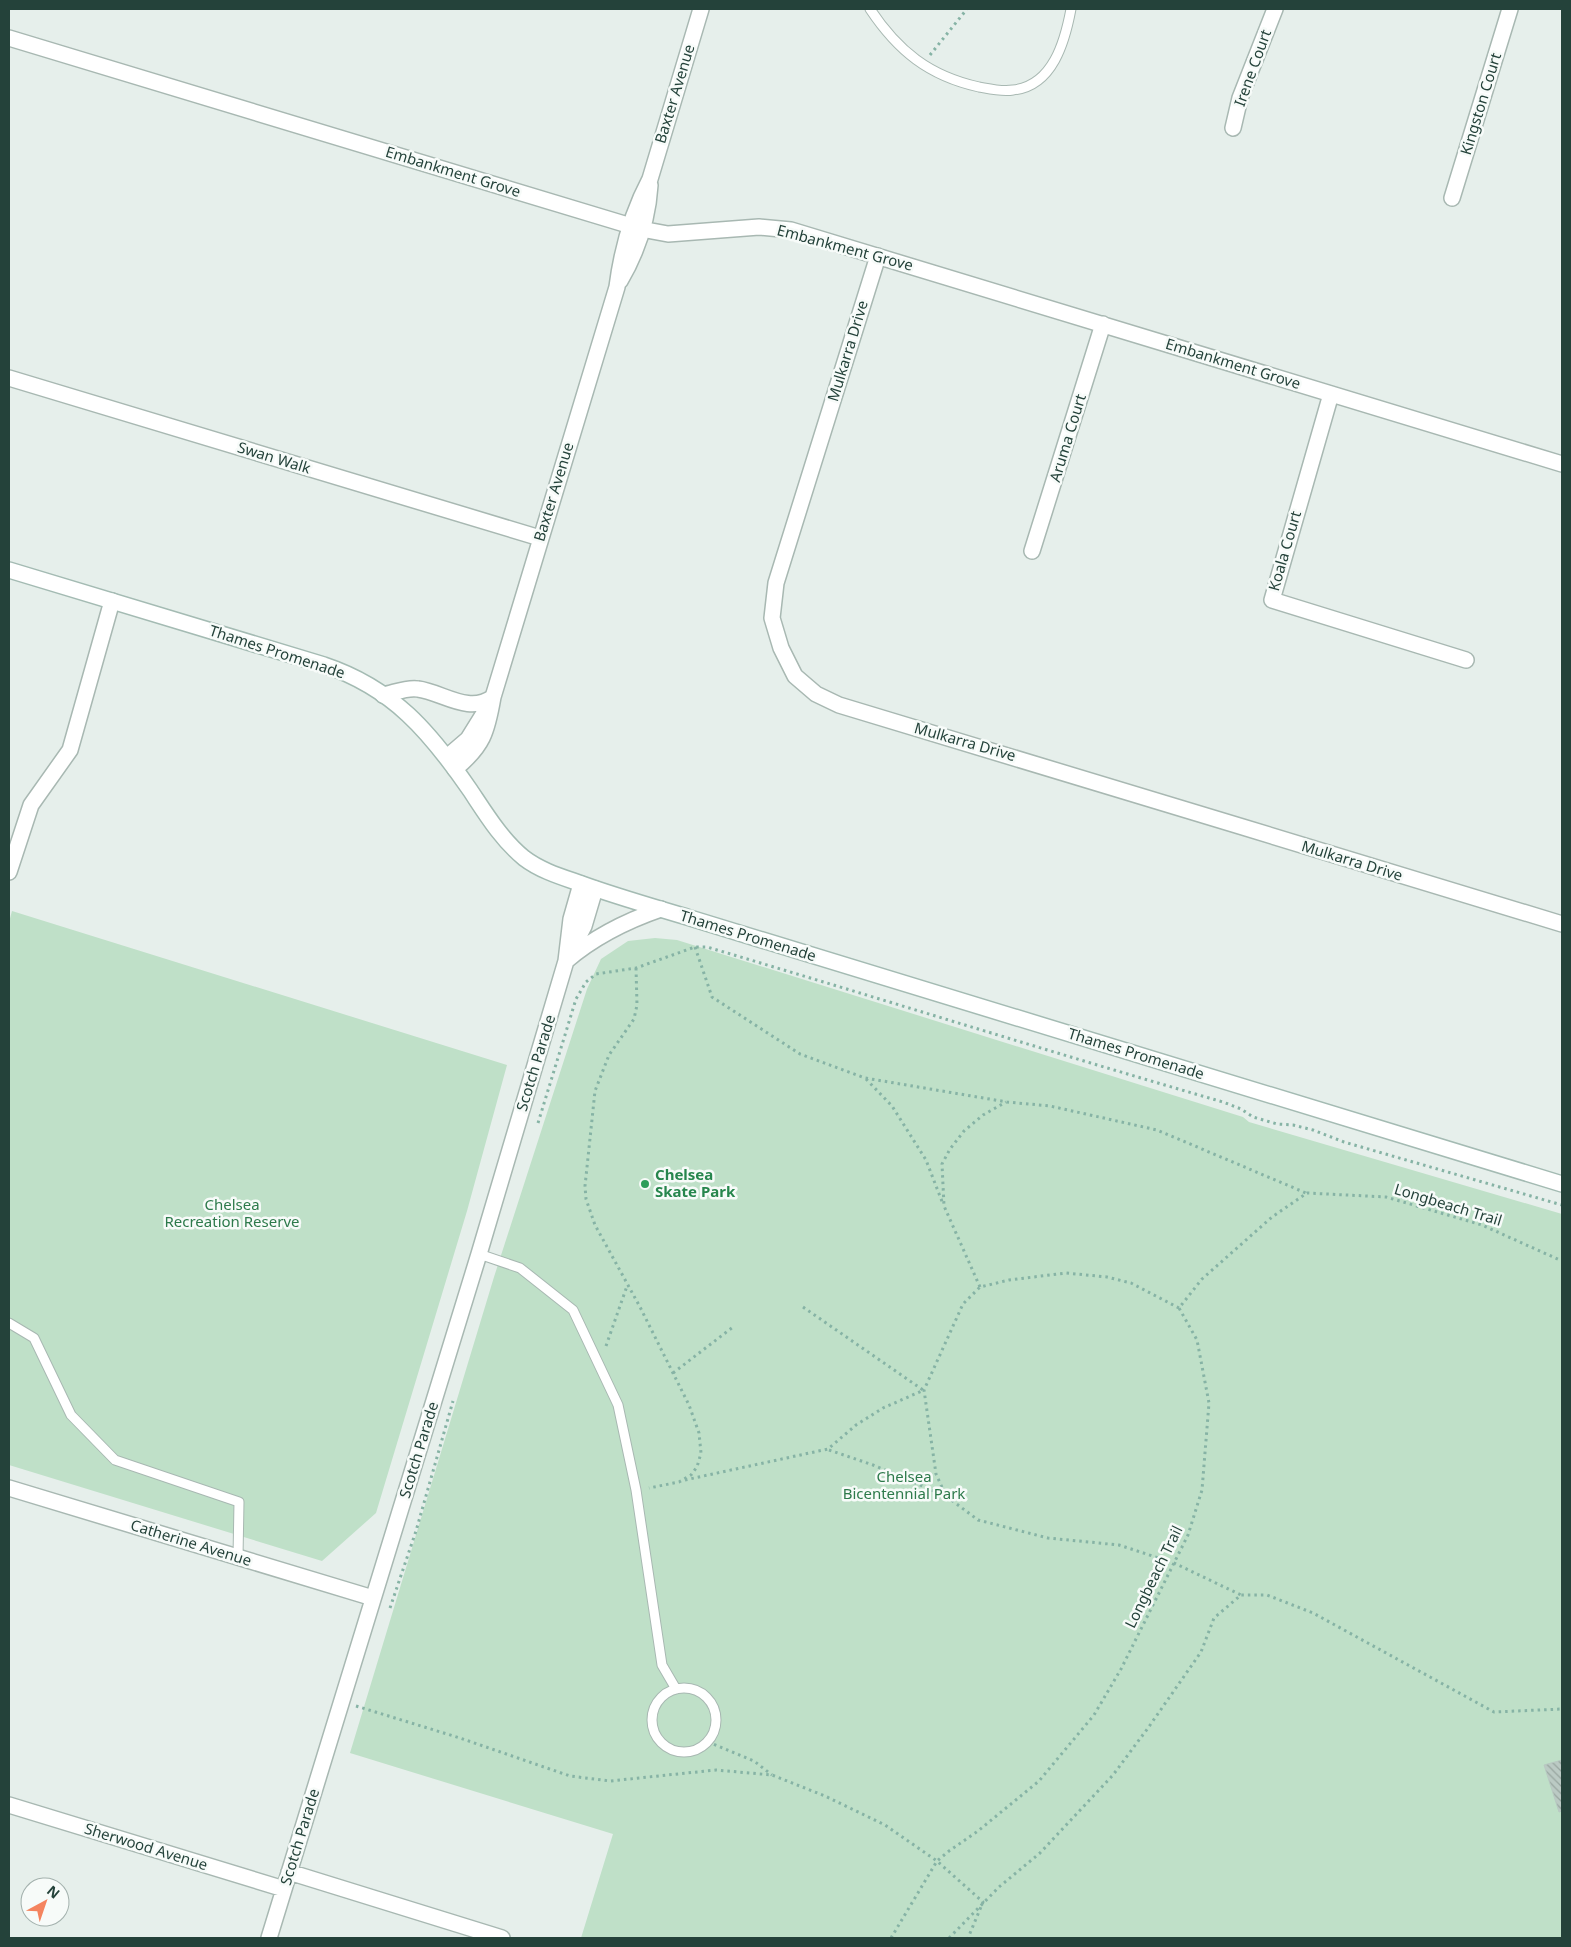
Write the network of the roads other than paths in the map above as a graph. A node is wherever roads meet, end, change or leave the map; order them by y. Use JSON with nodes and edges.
{"nodes":[{"id":1,"x":701,"y":9,"type":"edge"},
{"id":2,"x":870,"y":9,"type":"edge"},
{"id":3,"x":1071,"y":9,"type":"edge"},
{"id":4,"x":1275,"y":9,"type":"edge"},
{"id":5,"x":1510,"y":9,"type":"edge"},
{"id":6,"x":9,"y":38,"type":"edge"},
{"id":7,"x":1233,"y":128,"type":"dead end"},
{"id":8,"x":1452,"y":198,"type":"dead end"},
{"id":9,"x":635,"y":228,"type":"junction"},
{"id":10,"x":878,"y":256,"type":"junction"},
{"id":11,"x":1103,"y":324,"type":"junction"},
{"id":12,"x":9,"y":378,"type":"edge"},
{"id":13,"x":1331,"y":394,"type":"junction"},
{"id":14,"x":1562,"y":464,"type":"edge"},
{"id":15,"x":540,"y":538,"type":"junction"},
{"id":16,"x":1032,"y":551,"type":"dead end"},
{"id":17,"x":9,"y":570,"type":"edge"},
{"id":18,"x":112,"y":601,"type":"junction"},
{"id":19,"x":1466,"y":660,"type":"dead end"},
{"id":20,"x":383,"y":695,"type":"junction"},
{"id":21,"x":493,"y":697,"type":"junction"},
{"id":22,"x":451,"y":763,"type":"junction"},
{"id":23,"x":9,"y":872,"type":"edge"},
{"id":24,"x":588,"y":886,"type":"junction"},
{"id":25,"x":661,"y":909,"type":"junction"},
{"id":26,"x":1562,"y":924,"type":"edge"},
{"id":27,"x":566,"y":961,"type":"junction"},
{"id":28,"x":1562,"y":1184,"type":"edge"},
{"id":29,"x":479,"y":1254,"type":"junction"},
{"id":30,"x":9,"y":1323,"type":"edge"},
{"id":31,"x":9,"y":1488,"type":"edge"},
{"id":32,"x":238,"y":1557,"type":"junction"},
{"id":33,"x":373,"y":1598,"type":"junction"},
{"id":34,"x":676,"y":1689,"type":"junction"},
{"id":35,"x":9,"y":1805,"type":"edge"},
{"id":36,"x":290,"y":1872,"type":"junction"},
{"id":37,"x":284,"y":1888,"type":"junction"},
{"id":38,"x":269,"y":1938,"type":"edge"},
{"id":39,"x":502,"y":1938,"type":"edge"}],
"edges":[{"from":1,"to":9,"type":"street","name":"Baxter Avenue"},
{"from":2,"to":3,"type":"lane"},
{"from":4,"to":7,"type":"street","name":"Irene Court"},
{"from":5,"to":8,"type":"street","name":"Kingston Court"},
{"from":6,"to":9,"type":"street","name":"Embankment Grove"},
{"from":9,"to":10,"type":"street","name":"Embankment Grove"},
{"from":9,"to":15,"type":"street","name":"Baxter Avenue"},
{"from":10,"to":11,"type":"street","name":"Embankment Grove"},
{"from":10,"to":26,"type":"street","name":"Mulkarra Drive"},
{"from":11,"to":13,"type":"street","name":"Embankment Grove"},
{"from":11,"to":16,"type":"street","name":"Aruma Court"},
{"from":12,"to":15,"type":"street","name":"Swan Walk"},
{"from":13,"to":14,"type":"street","name":"Embankment Grove"},
{"from":13,"to":19,"type":"street","name":"Koala Court"},
{"from":15,"to":21,"type":"street","name":"Baxter Avenue"},
{"from":17,"to":18,"type":"street","name":"Thames Promenade"},
{"from":18,"to":20,"type":"street","name":"Thames Promenade"},
{"from":18,"to":23,"type":"street"},
{"from":20,"to":21,"type":"street"},
{"from":20,"to":22,"type":"street","name":"Thames Promenade"},
{"from":21,"to":22,"type":"street","name":"Baxter Avenue"},
{"from":22,"to":24,"type":"street","name":"Thames Promenade"},
{"from":24,"to":25,"type":"street","name":"Thames Promenade"},
{"from":24,"to":27,"type":"street","name":"Scotch Parade"},
{"from":25,"to":27,"type":"street"},
{"from":25,"to":28,"type":"street","name":"Thames Promenade"},
{"from":27,"to":29,"type":"street","name":"Scotch Parade"},
{"from":29,"to":33,"type":"street","name":"Scotch Parade"},
{"from":29,"to":34,"type":"lane"},
{"from":30,"to":32,"type":"lane"},
{"from":31,"to":32,"type":"street","name":"Catherine Avenue"},
{"from":32,"to":33,"type":"street","name":"Catherine Avenue"},
{"from":33,"to":36,"type":"street","name":"Scotch Parade"},
{"from":34,"to":34,"type":"lane"},
{"from":35,"to":37,"type":"street","name":"Sherwood Avenue"},
{"from":36,"to":37,"type":"street","name":"Scotch Parade"},
{"from":36,"to":39,"type":"street"},
{"from":37,"to":38,"type":"street","name":"Scotch Parade"}]}
